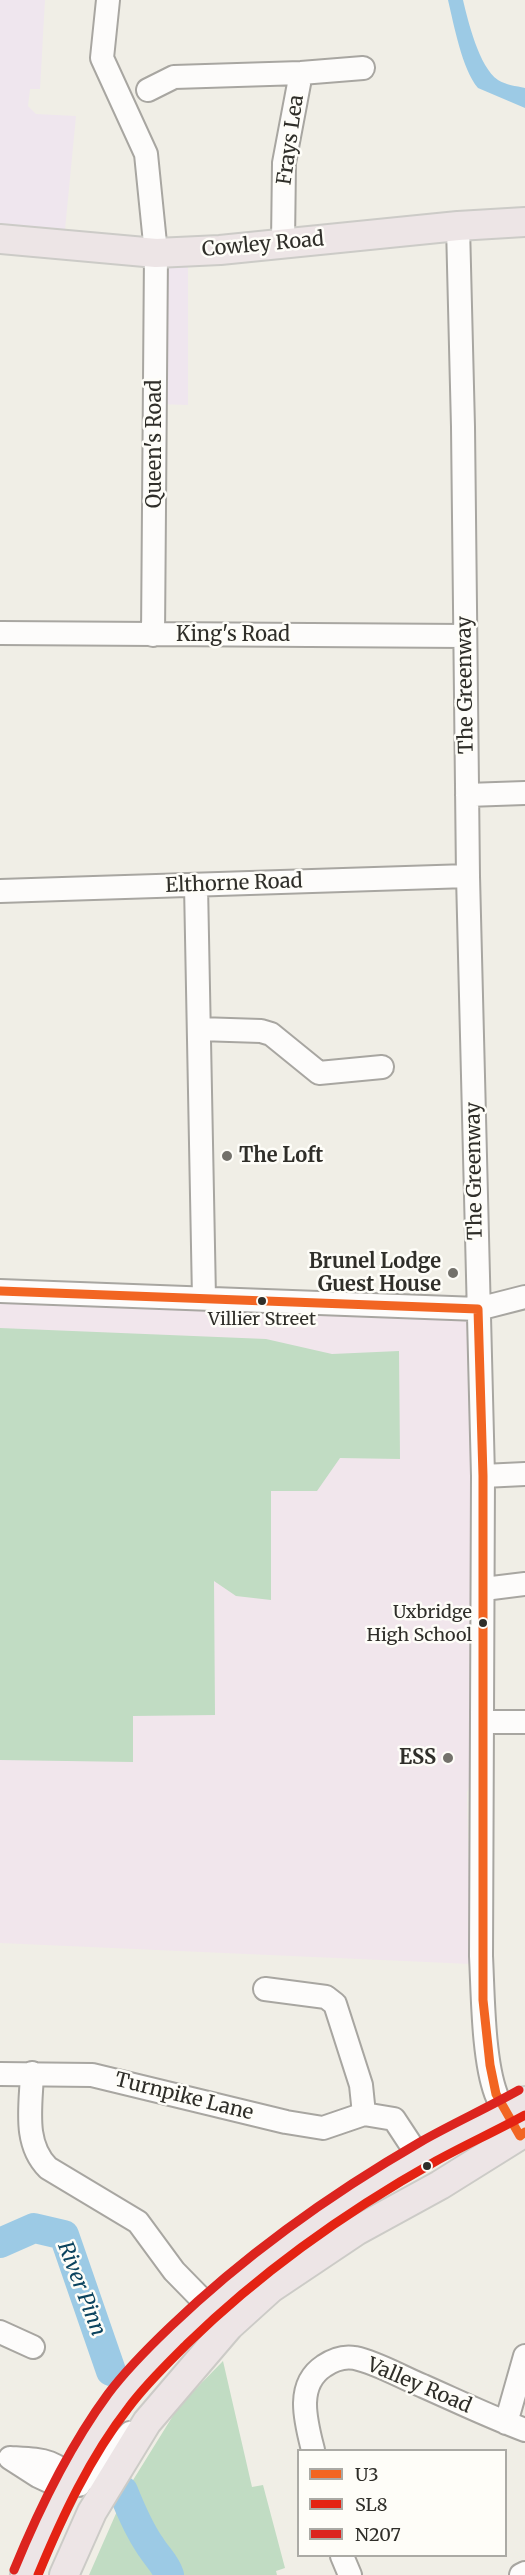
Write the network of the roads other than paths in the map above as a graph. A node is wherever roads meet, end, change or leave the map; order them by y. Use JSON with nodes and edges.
{"nodes":[{"id":1,"x":108,"y":0,"type":"edge"},
{"id":2,"x":363,"y":68,"type":"dead end"},
{"id":3,"x":301,"y":73,"type":"junction"},
{"id":4,"x":148,"y":90,"type":"dead end"},
{"id":5,"x":525,"y":222,"type":"edge"},
{"id":6,"x":458,"y":226,"type":"junction"},
{"id":7,"x":0,"y":240,"type":"edge"},
{"id":8,"x":284,"y":243,"type":"junction"},
{"id":9,"x":156,"y":253,"type":"junction"},
{"id":10,"x":0,"y":633,"type":"edge"},
{"id":11,"x":153,"y":635,"type":"junction"},
{"id":12,"x":465,"y":636,"type":"junction"},
{"id":13,"x":525,"y":793,"type":"edge"},
{"id":14,"x":467,"y":795,"type":"junction"},
{"id":15,"x":468,"y":876,"type":"junction"},
{"id":16,"x":195,"y":885,"type":"junction"},
{"id":17,"x":0,"y":891,"type":"edge"},
{"id":18,"x":199,"y":1029,"type":"junction"},
{"id":19,"x":382,"y":1066,"type":"dead end"},
{"id":20,"x":0,"y":1291,"type":"edge"},
{"id":21,"x":525,"y":1297,"type":"edge"},
{"id":22,"x":204,"y":1298,"type":"junction"},
{"id":23,"x":478,"y":1309,"type":"junction"},
{"id":24,"x":525,"y":1474,"type":"edge"},
{"id":25,"x":483,"y":1476,"type":"junction"},
{"id":26,"x":525,"y":1584,"type":"edge"},
{"id":27,"x":484,"y":1589,"type":"junction"},
{"id":28,"x":483,"y":1722,"type":"junction"},
{"id":29,"x":525,"y":1722,"type":"edge"},
{"id":30,"x":265,"y":1989,"type":"dead end"},
{"id":31,"x":32,"y":2073,"type":"junction"},
{"id":32,"x":0,"y":2074,"type":"edge"},
{"id":33,"x":364,"y":2114,"type":"junction"},
{"id":34,"x":520,"y":2125,"type":"edge"},
{"id":35,"x":419,"y":2157,"type":"junction"},
{"id":36,"x":208,"y":2306,"type":"junction"},
{"id":37,"x":229,"y":2326,"type":"junction"},
{"id":38,"x":0,"y":2332,"type":"edge"},
{"id":39,"x":33,"y":2347,"type":"dead end"},
{"id":40,"x":525,"y":2356,"type":"edge"},
{"id":41,"x":147,"y":2422,"type":"junction"},
{"id":42,"x":515,"y":2427,"type":"edge"},
{"id":43,"x":313,"y":2449,"type":"edge"},
{"id":44,"x":5,"y":2459,"type":"edge"},
{"id":45,"x":72,"y":2477,"type":"junction"},
{"id":46,"x":92,"y":2512,"type":"junction"},
{"id":47,"x":342,"y":2557,"type":"edge"},
{"id":48,"x":26,"y":2575,"type":"edge"},
{"id":49,"x":64,"y":2575,"type":"edge"},
{"id":50,"x":350,"y":2575,"type":"edge"}],
"edges":[{"from":1,"to":9,"type":"street","name":"Queen's Road"},
{"from":2,"to":3,"type":"street","name":"Frays Lea"},
{"from":3,"to":4,"type":"street","name":"Frays Lea"},
{"from":3,"to":8,"type":"street","name":"Frays Lea"},
{"from":5,"to":6,"type":"main road","name":"Cowley Road"},
{"from":6,"to":8,"type":"main road","name":"Cowley Road"},
{"from":6,"to":12,"type":"street","name":"The Greenway"},
{"from":7,"to":9,"type":"main road","name":"Cowley Road"},
{"from":8,"to":9,"type":"main road","name":"Cowley Road"},
{"from":9,"to":11,"type":"street","name":"Queen's Road"},
{"from":10,"to":11,"type":"street","name":"King's Road"},
{"from":11,"to":12,"type":"street","name":"King's Road"},
{"from":12,"to":14,"type":"street","name":"The Greenway"},
{"from":13,"to":14,"type":"street"},
{"from":14,"to":15,"type":"street","name":"The Greenway"},
{"from":15,"to":16,"type":"street","name":"Elthorne Road"},
{"from":15,"to":23,"type":"street","name":"The Greenway"},
{"from":16,"to":17,"type":"street","name":"Elthorne Road"},
{"from":16,"to":18,"type":"street"},
{"from":18,"to":19,"type":"street"},
{"from":18,"to":22,"type":"street"},
{"from":20,"to":22,"type":"street"},
{"from":21,"to":23,"type":"street"},
{"from":22,"to":23,"type":"street"},
{"from":23,"to":25,"type":"street","name":"The Greenway"},
{"from":24,"to":25,"type":"street"},
{"from":25,"to":27,"type":"street","name":"The Greenway"},
{"from":26,"to":27,"type":"street"},
{"from":27,"to":28,"type":"street","name":"The Greenway"},
{"from":28,"to":29,"type":"street"},
{"from":28,"to":34,"type":"street","name":"The Greenway"},
{"from":30,"to":33,"type":"street"},
{"from":31,"to":32,"type":"street","name":"Turnpike Lane"},
{"from":31,"to":33,"type":"street","name":"Turnpike Lane"},
{"from":31,"to":36,"type":"street"},
{"from":33,"to":35,"type":"street"},
{"from":34,"to":35,"type":"main road"},
{"from":34,"to":37,"type":"main road"},
{"from":35,"to":36,"type":"main road"},
{"from":36,"to":37,"type":"street"},
{"from":36,"to":45,"type":"main road"},
{"from":37,"to":41,"type":"main road"},
{"from":38,"to":39,"type":"street"},
{"from":40,"to":42,"type":"street","name":"Valley Road"},
{"from":41,"to":45,"type":"street"},
{"from":41,"to":46,"type":"main road"},
{"from":42,"to":43,"type":"street","name":"Valley Road"},
{"from":44,"to":45,"type":"street"},
{"from":45,"to":46,"type":"street"},
{"from":45,"to":48,"type":"main road"},
{"from":46,"to":49,"type":"main road"},
{"from":47,"to":50,"type":"street"}]}
